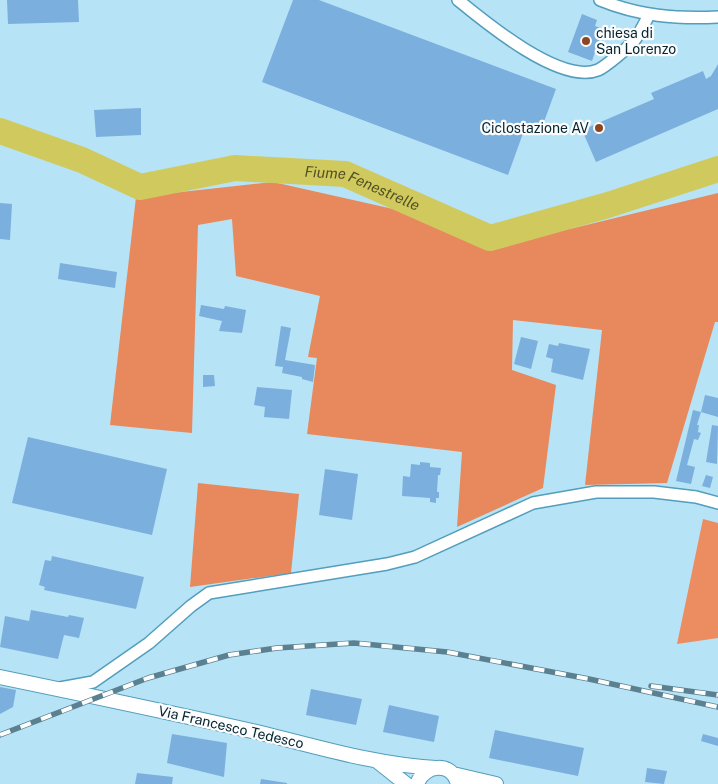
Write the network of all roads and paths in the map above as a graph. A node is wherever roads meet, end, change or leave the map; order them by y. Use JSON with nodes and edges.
{"nodes":[{"id":1,"x":458,"y":0,"type":"edge"},
{"id":2,"x":600,"y":0,"type":"edge"},
{"id":3,"x":649,"y":15,"type":"junction"},
{"id":4,"x":718,"y":16,"type":"edge"},
{"id":5,"x":718,"y":503,"type":"edge"},
{"id":6,"x":0,"y":676,"type":"edge"},
{"id":7,"x":56,"y":688,"type":"junction"},
{"id":8,"x":376,"y":760,"type":"junction"},
{"id":9,"x":436,"y":768,"type":"junction"},
{"id":10,"x":455,"y":779,"type":"edge"},
{"id":11,"x":406,"y":784,"type":"edge"},
{"id":12,"x":417,"y":784,"type":"edge"},
{"id":13,"x":496,"y":784,"type":"edge"}],
"edges":[{"from":1,"to":3,"type":"street"},
{"from":2,"to":3,"type":"street"},
{"from":3,"to":4,"type":"street"},
{"from":5,"to":7,"type":"street"},
{"from":6,"to":7,"type":"street","name":"Via Francesco Tedesco"},
{"from":7,"to":8,"type":"street","name":"Via Francesco Tedesco"},
{"from":8,"to":9,"type":"street","name":"Via Francesco Tedesco"},
{"from":8,"to":11,"type":"street","name":"Via Francesco Tedesco"},
{"from":9,"to":10,"type":"street","name":"Via Francesco Tedesco"},
{"from":9,"to":12,"type":"street"},
{"from":10,"to":13,"type":"street","name":"Via Francesco Tedesco"}]}
